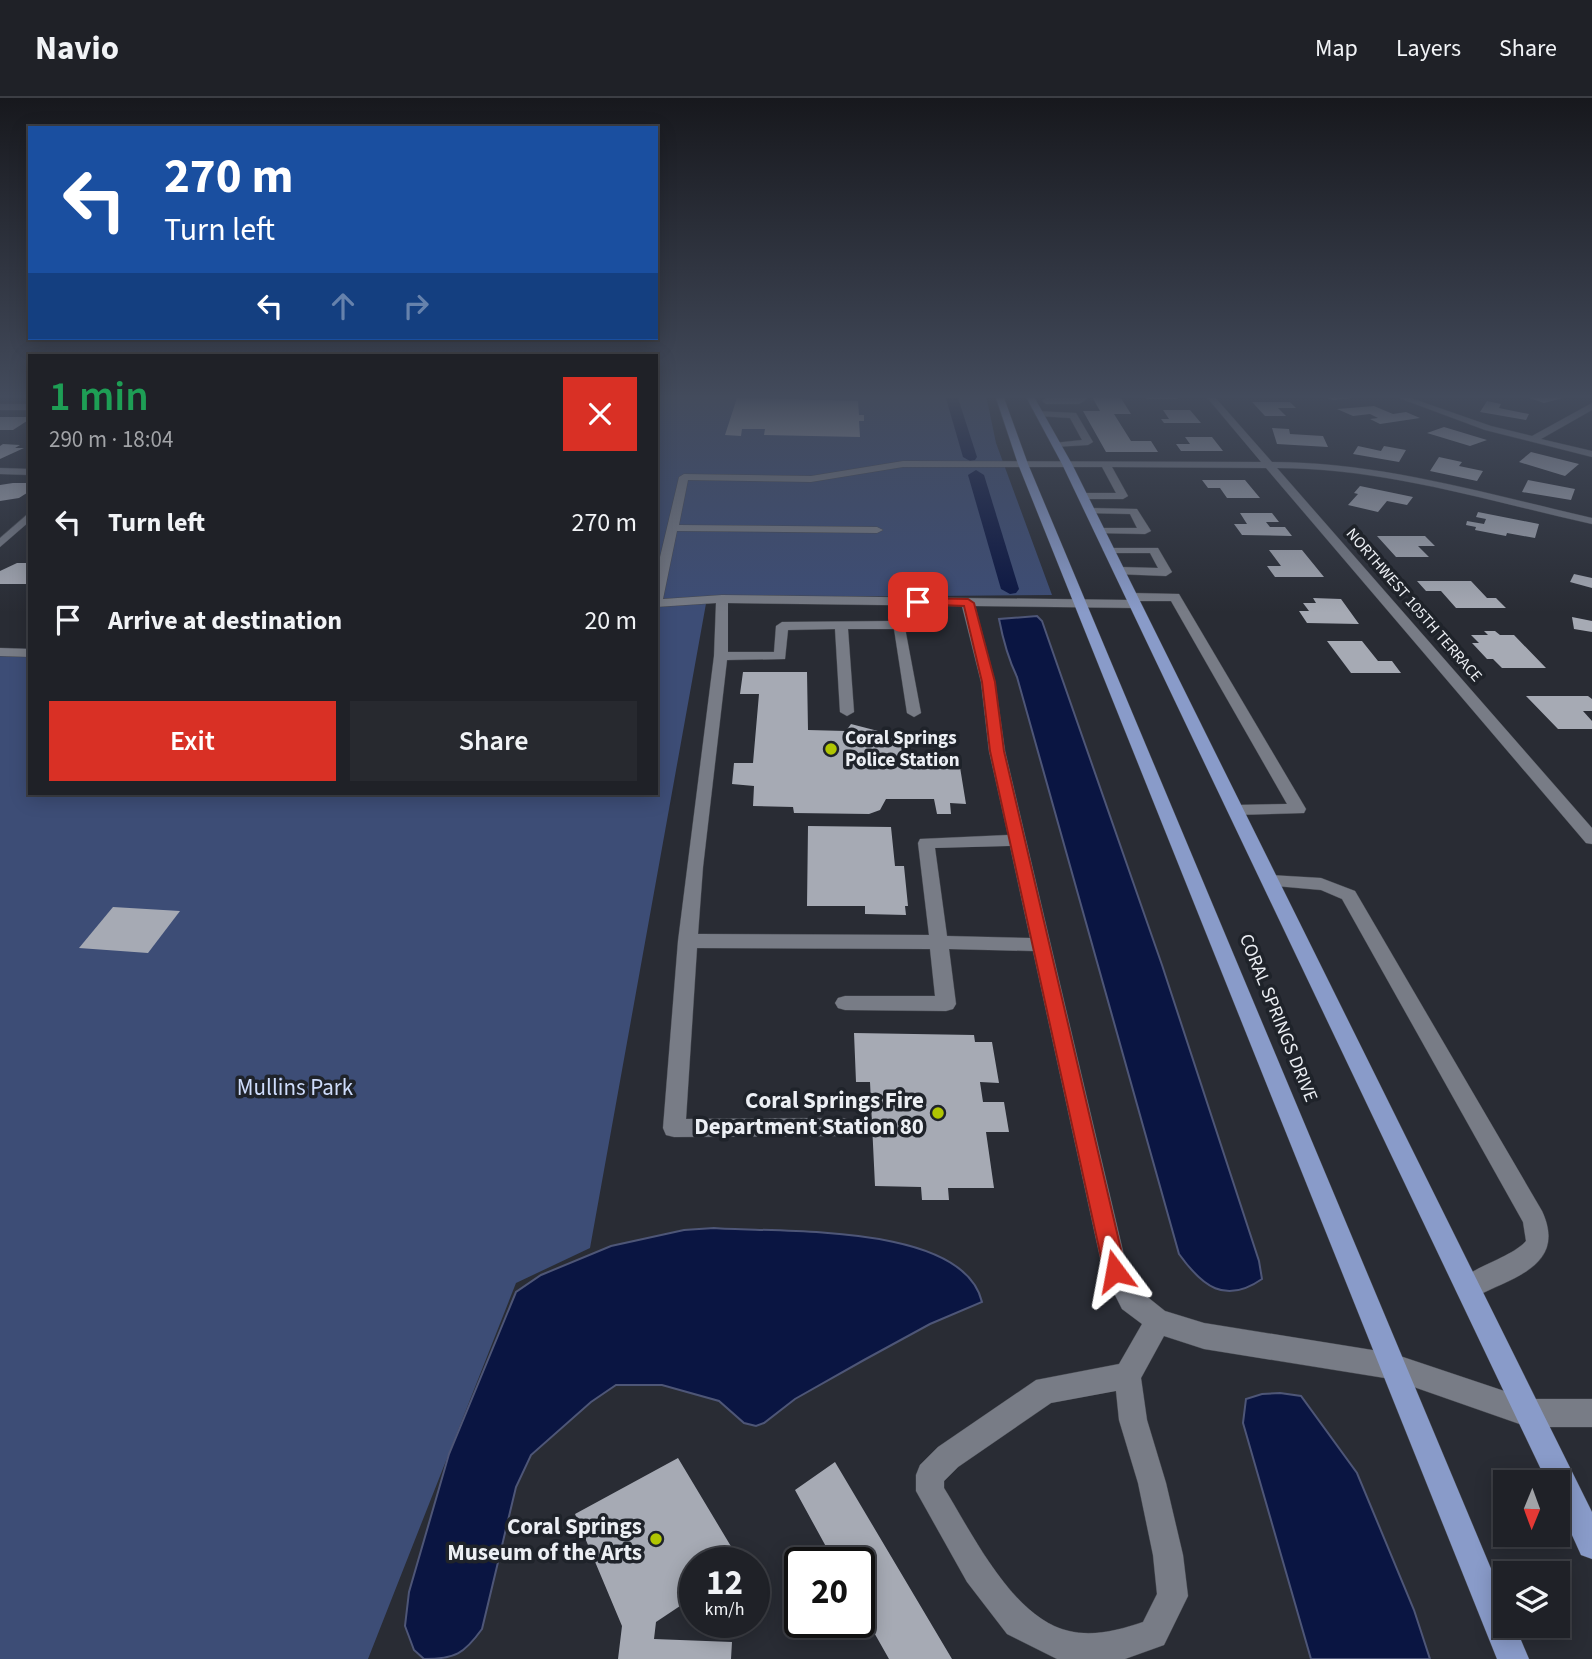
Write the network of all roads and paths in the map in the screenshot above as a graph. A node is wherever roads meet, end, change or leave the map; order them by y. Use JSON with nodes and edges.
{"nodes":[{"id":1,"x":879,"y":468,"type":"edge"},
{"id":2,"x":1025,"y":468,"type":"edge"},
{"id":3,"x":1069,"y":468,"type":"edge"},
{"id":4,"x":1107,"y":468,"type":"edge"},
{"id":5,"x":1153,"y":468,"type":"edge"},
{"id":6,"x":1271,"y":468,"type":"edge"},
{"id":7,"x":1337,"y":468,"type":"edge"},
{"id":8,"x":0,"y":471,"type":"edge"},
{"id":9,"x":28,"y":472,"type":"edge"},
{"id":10,"x":1158,"y":476,"type":"dead end"},
{"id":11,"x":1086,"y":503,"type":"junction"},
{"id":12,"x":28,"y":517,"type":"edge"},
{"id":13,"x":1592,"y":521,"type":"edge"},
{"id":14,"x":672,"y":528,"type":"junction"},
{"id":15,"x":15,"y":529,"type":"junction"},
{"id":16,"x":877,"y":530,"type":"dead end"},
{"id":17,"x":0,"y":534,"type":"edge"},
{"id":18,"x":1104,"y":540,"type":"junction"},
{"id":19,"x":0,"y":544,"type":"edge"},
{"id":20,"x":1119,"y":571,"type":"junction"},
{"id":21,"x":658,"y":593,"type":"edge"},
{"id":22,"x":722,"y":599,"type":"junction"},
{"id":23,"x":1134,"y":600,"type":"junction"},
{"id":24,"x":895,"y":601,"type":"junction"},
{"id":25,"x":658,"y":602,"type":"edge"},
{"id":26,"x":968,"y":603,"type":"junction"},
{"id":27,"x":1080,"y":603,"type":"junction"},
{"id":28,"x":900,"y":625,"type":"junction"},
{"id":29,"x":841,"y":626,"type":"junction"},
{"id":30,"x":0,"y":652,"type":"edge"},
{"id":31,"x":28,"y":653,"type":"edge"},
{"id":32,"x":721,"y":656,"type":"junction"},
{"id":33,"x":847,"y":712,"type":"dead end"},
{"id":34,"x":914,"y":713,"type":"dead end"},
{"id":35,"x":1235,"y":810,"type":"junction"},
{"id":36,"x":1592,"y":839,"type":"edge"},
{"id":37,"x":1017,"y":840,"type":"junction"},
{"id":38,"x":1270,"y":881,"type":"junction"},
{"id":39,"x":687,"y":941,"type":"junction"},
{"id":40,"x":939,"y":942,"type":"junction"},
{"id":41,"x":1041,"y":945,"type":"junction"},
{"id":42,"x":845,"y":1003,"type":"dead end"},
{"id":43,"x":842,"y":1127,"type":"dead end"},
{"id":44,"x":1468,"y":1288,"type":"junction"},
{"id":45,"x":1157,"y":1321,"type":"junction"},
{"id":46,"x":1391,"y":1366,"type":"junction"},
{"id":47,"x":1126,"y":1376,"type":"junction"},
{"id":48,"x":1528,"y":1413,"type":"junction"},
{"id":49,"x":1592,"y":1413,"type":"edge"},
{"id":50,"x":1592,"y":1544,"type":"edge"},
{"id":51,"x":1513,"y":1659,"type":"edge"}],
"edges":[{"from":1,"to":14,"type":"street"},
{"from":2,"to":27,"type":"main road","name":"CORAL SPRINGS DRIVE"},
{"from":3,"to":11,"type":"main road"},
{"from":4,"to":11,"type":"street"},
{"from":5,"to":10,"type":"street"},
{"from":6,"to":36,"type":"street","name":"NORTHWEST 105TH TERRACE"},
{"from":7,"to":13,"type":"street"},
{"from":8,"to":9,"type":"street"},
{"from":11,"to":18,"type":"main road"},
{"from":11,"to":18,"type":"street"},
{"from":12,"to":15,"type":"street"},
{"from":14,"to":16,"type":"street"},
{"from":14,"to":21,"type":"street"},
{"from":15,"to":17,"type":"street"},
{"from":15,"to":19,"type":"street"},
{"from":18,"to":20,"type":"main road"},
{"from":18,"to":20,"type":"street"},
{"from":20,"to":23,"type":"main road"},
{"from":22,"to":24,"type":"street"},
{"from":22,"to":25,"type":"street"},
{"from":22,"to":32,"type":"street"},
{"from":23,"to":27,"type":"street"},
{"from":23,"to":35,"type":"main road"},
{"from":23,"to":35,"type":"street"},
{"from":24,"to":26,"type":"street"},
{"from":24,"to":28,"type":"street"},
{"from":26,"to":27,"type":"street"},
{"from":26,"to":37,"type":"street"},
{"from":27,"to":46,"type":"main road","name":"CORAL SPRINGS DRIVE"},
{"from":28,"to":29,"type":"street"},
{"from":28,"to":34,"type":"street"},
{"from":29,"to":32,"type":"street"},
{"from":29,"to":33,"type":"street"},
{"from":30,"to":31,"type":"street"},
{"from":32,"to":39,"type":"street"},
{"from":35,"to":38,"type":"main road"},
{"from":37,"to":40,"type":"street"},
{"from":37,"to":41,"type":"street"},
{"from":38,"to":44,"type":"main road"},
{"from":38,"to":44,"type":"street"},
{"from":39,"to":40,"type":"street"},
{"from":39,"to":43,"type":"street"},
{"from":40,"to":41,"type":"street"},
{"from":40,"to":42,"type":"street"},
{"from":41,"to":45,"type":"street"},
{"from":44,"to":48,"type":"main road"},
{"from":45,"to":46,"type":"street"},
{"from":45,"to":47,"type":"street"},
{"from":46,"to":48,"type":"street"},
{"from":46,"to":51,"type":"main road","name":"CORAL SPRINGS DRIVE"},
{"from":47,"to":47,"type":"street"},
{"from":48,"to":49,"type":"street"},
{"from":48,"to":50,"type":"main road"}]}
